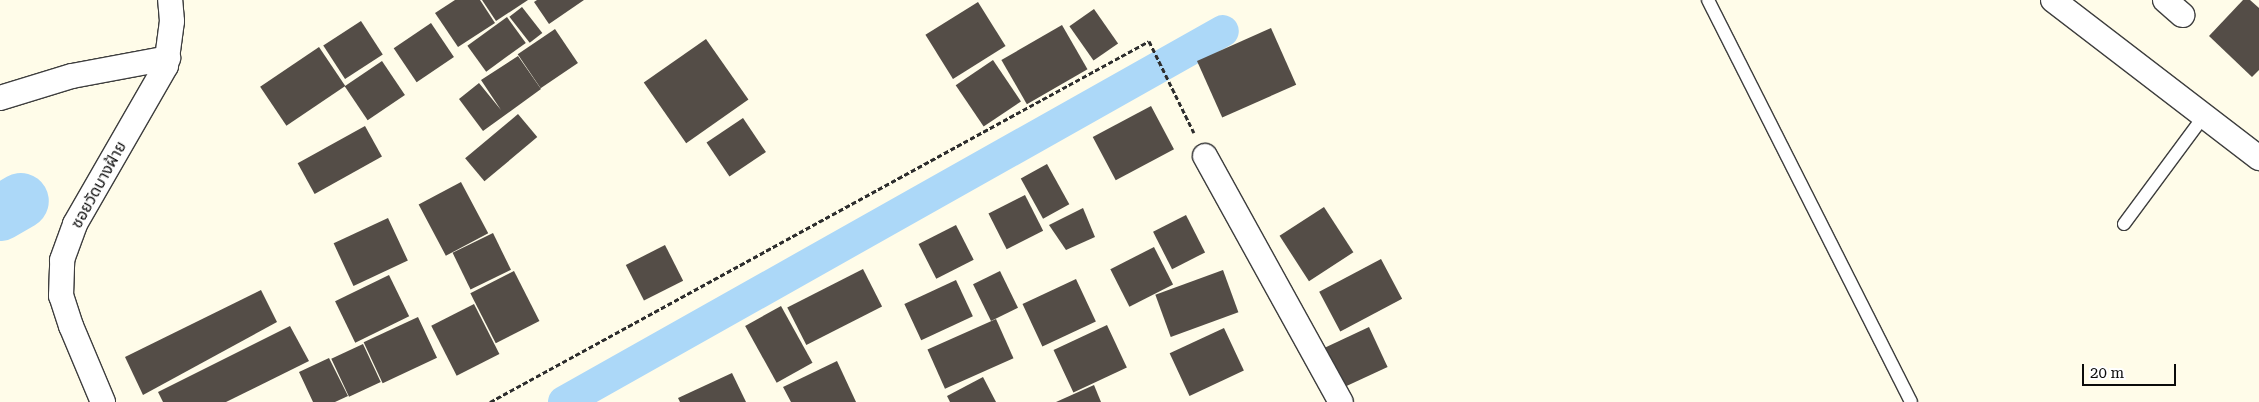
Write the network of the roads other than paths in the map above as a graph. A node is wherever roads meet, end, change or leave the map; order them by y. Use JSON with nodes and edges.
{"nodes":[{"id":1,"x":170,"y":0,"type":"edge"},
{"id":2,"x":1708,"y":0,"type":"edge"},
{"id":3,"x":2053,"y":0,"type":"edge"},
{"id":4,"x":168,"y":58,"type":"junction"},
{"id":5,"x":0,"y":98,"type":"edge"},
{"id":6,"x":2204,"y":116,"type":"junction"},
{"id":7,"x":1204,"y":156,"type":"dead end"},
{"id":8,"x":2259,"y":158,"type":"edge"},
{"id":9,"x":2124,"y":224,"type":"dead end"},
{"id":10,"x":103,"y":402,"type":"edge"},
{"id":11,"x":1340,"y":402,"type":"edge"},
{"id":12,"x":1911,"y":402,"type":"edge"}],
"edges":[{"from":1,"to":4,"type":"street","name":"ซอยวัดบางฝ้าย"},
{"from":2,"to":12,"type":"lane"},
{"from":3,"to":6,"type":"street"},
{"from":4,"to":5,"type":"street"},
{"from":4,"to":10,"type":"street","name":"ซอยวัดบางฝ้าย"},
{"from":6,"to":8,"type":"street"},
{"from":6,"to":9,"type":"lane"},
{"from":7,"to":11,"type":"street"}]}
